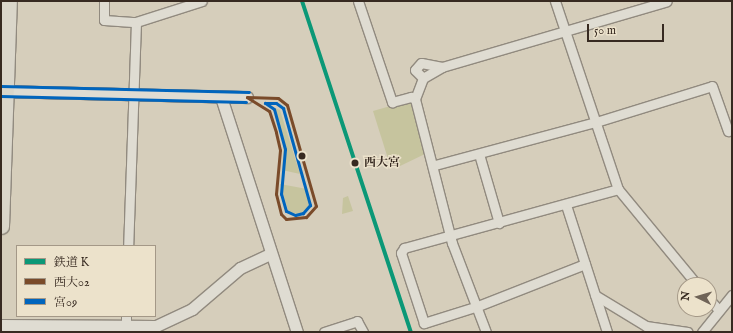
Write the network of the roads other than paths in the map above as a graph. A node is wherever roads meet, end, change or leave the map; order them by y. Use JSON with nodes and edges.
{"nodes":[{"id":1,"x":9,"y":1,"type":"edge"},
{"id":2,"x":104,"y":1,"type":"edge"},
{"id":3,"x":202,"y":1,"type":"edge"},
{"id":4,"x":358,"y":1,"type":"edge"},
{"id":5,"x":555,"y":1,"type":"edge"},
{"id":6,"x":667,"y":1,"type":"edge"},
{"id":7,"x":136,"y":22,"type":"junction"},
{"id":8,"x":565,"y":31,"type":"junction"},
{"id":9,"x":442,"y":67,"type":"junction"},
{"id":10,"x":423,"y":78,"type":"junction"},
{"id":11,"x":4,"y":92,"type":"edge"},
{"id":12,"x":133,"y":96,"type":"junction"},
{"id":13,"x":221,"y":97,"type":"junction"},
{"id":14,"x":247,"y":97,"type":"dead end"},
{"id":15,"x":415,"y":99,"type":"junction"},
{"id":16,"x":596,"y":122,"type":"junction"},
{"id":17,"x":728,"y":131,"type":"dead end"},
{"id":18,"x":479,"y":154,"type":"junction"},
{"id":19,"x":435,"y":165,"type":"junction"},
{"id":20,"x":618,"y":189,"type":"junction"},
{"id":21,"x":566,"y":205,"type":"junction"},
{"id":22,"x":499,"y":223,"type":"junction"},
{"id":23,"x":1,"y":226,"type":"edge"},
{"id":24,"x":450,"y":235,"type":"junction"},
{"id":25,"x":128,"y":245,"type":"edge"},
{"id":26,"x":270,"y":254,"type":"junction"},
{"id":27,"x":585,"y":264,"type":"junction"},
{"id":28,"x":690,"y":277,"type":"edge"},
{"id":29,"x":595,"y":295,"type":"junction"},
{"id":30,"x":732,"y":295,"type":"edge"},
{"id":31,"x":478,"y":306,"type":"junction"},
{"id":32,"x":718,"y":309,"type":"joint"},
{"id":33,"x":126,"y":321,"type":"edge"},
{"id":34,"x":424,"y":323,"type":"junction"},
{"id":35,"x":1,"y":325,"type":"edge"},
{"id":36,"x":95,"y":329,"type":"edge"},
{"id":37,"x":297,"y":332,"type":"edge"},
{"id":38,"x":324,"y":332,"type":"edge"},
{"id":39,"x":363,"y":332,"type":"edge"},
{"id":40,"x":428,"y":332,"type":"edge"},
{"id":41,"x":486,"y":332,"type":"edge"},
{"id":42,"x":607,"y":332,"type":"edge"},
{"id":43,"x":688,"y":332,"type":"edge"},
{"id":44,"x":702,"y":332,"type":"edge"}],
"edges":[{"from":1,"to":11,"type":"highway"},
{"from":2,"to":7,"type":"street"},
{"from":3,"to":7,"type":"street"},
{"from":4,"to":15,"type":"street"},
{"from":5,"to":8,"type":"street"},
{"from":6,"to":8,"type":"street"},
{"from":7,"to":12,"type":"street"},
{"from":8,"to":9,"type":"street"},
{"from":8,"to":16,"type":"street"},
{"from":9,"to":10,"type":"street"},
{"from":9,"to":10,"type":"street"},
{"from":10,"to":15,"type":"street"},
{"from":11,"to":12,"type":"street"},
{"from":11,"to":23,"type":"highway"},
{"from":12,"to":13,"type":"street"},
{"from":12,"to":25,"type":"street"},
{"from":13,"to":14,"type":"street"},
{"from":13,"to":26,"type":"street"},
{"from":15,"to":19,"type":"street"},
{"from":16,"to":17,"type":"street"},
{"from":16,"to":18,"type":"street"},
{"from":16,"to":20,"type":"street"},
{"from":18,"to":19,"type":"street"},
{"from":18,"to":22,"type":"street"},
{"from":19,"to":24,"type":"street"},
{"from":20,"to":21,"type":"street"},
{"from":20,"to":28,"type":"street"},
{"from":21,"to":22,"type":"street"},
{"from":21,"to":27,"type":"street"},
{"from":22,"to":24,"type":"street"},
{"from":24,"to":31,"type":"street"},
{"from":24,"to":34,"type":"street"},
{"from":26,"to":33,"type":"street"},
{"from":26,"to":37,"type":"street"},
{"from":27,"to":29,"type":"street"},
{"from":27,"to":31,"type":"street"},
{"from":29,"to":42,"type":"street"},
{"from":29,"to":43,"type":"street"},
{"from":30,"to":32,"type":"street"},
{"from":31,"to":34,"type":"street"},
{"from":31,"to":41,"type":"street"},
{"from":32,"to":44,"type":"street"},
{"from":33,"to":36,"type":"street"},
{"from":34,"to":40,"type":"street"},
{"from":35,"to":36,"type":"street"},
{"from":38,"to":39,"type":"street"}]}
